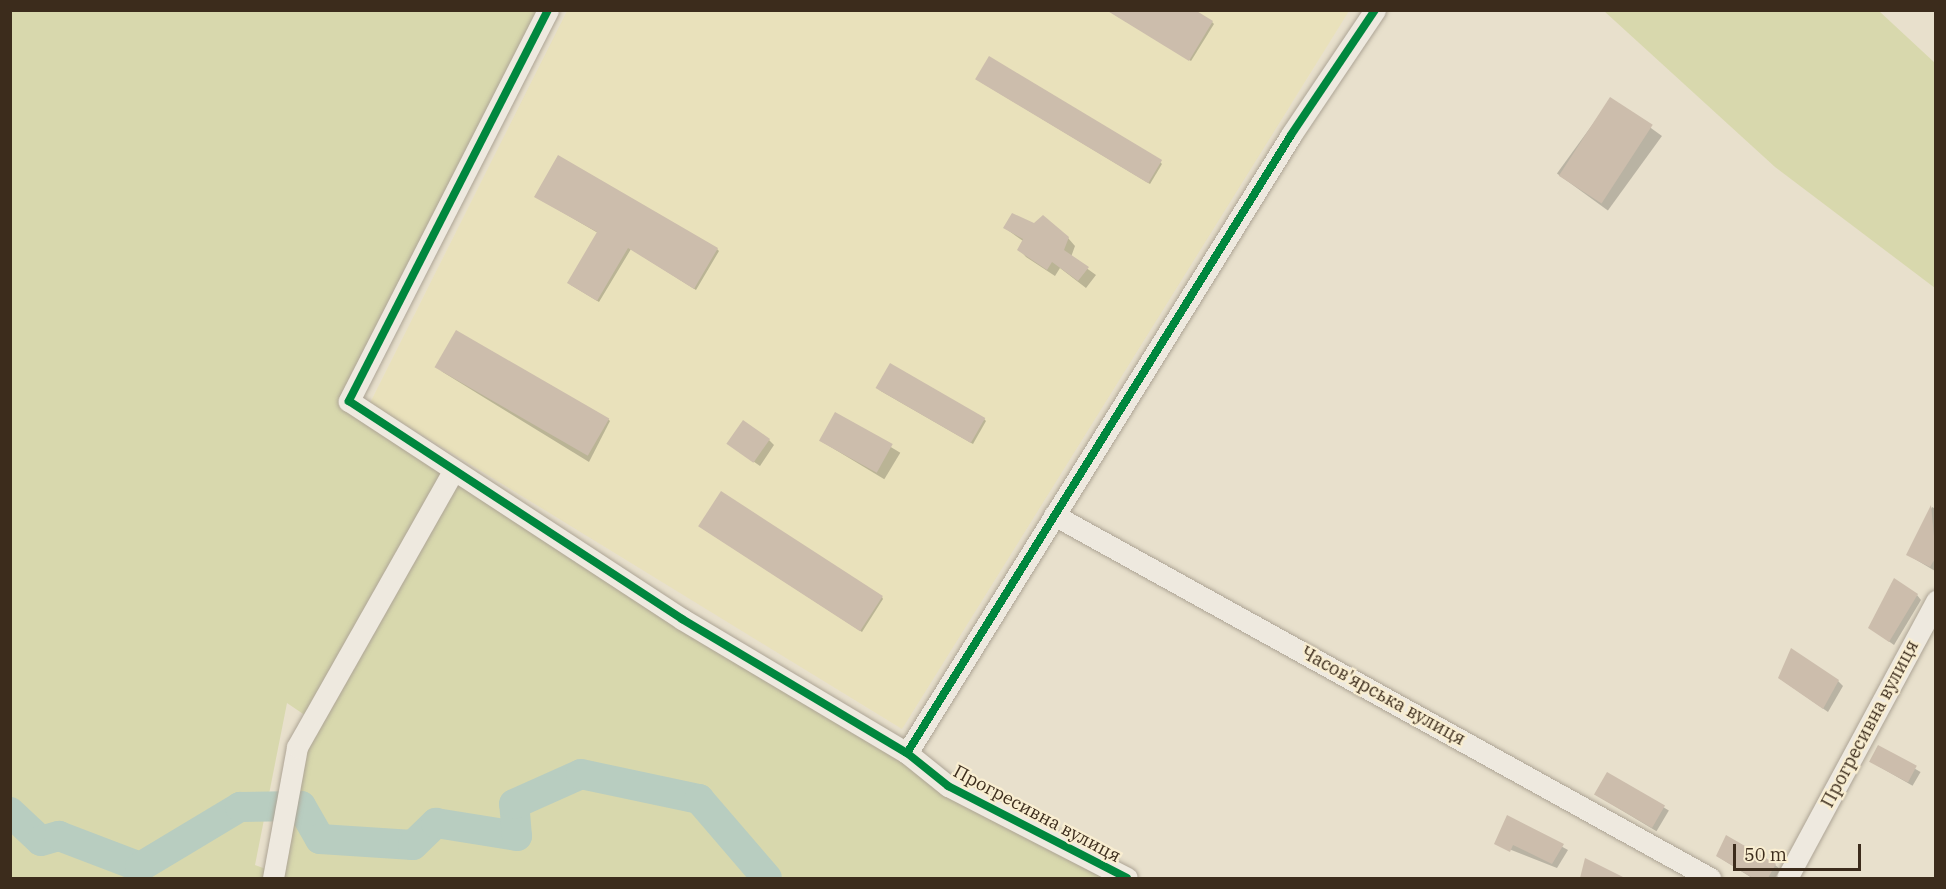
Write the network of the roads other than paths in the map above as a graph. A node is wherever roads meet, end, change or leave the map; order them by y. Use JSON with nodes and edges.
{"nodes":[{"id":1,"x":549,"y":10,"type":"edge"},
{"id":2,"x":1375,"y":10,"type":"edge"},
{"id":3,"x":453,"y":471,"type":"junction"},
{"id":4,"x":1054,"y":515,"type":"junction"},
{"id":5,"x":1935,"y":601,"type":"edge"},
{"id":6,"x":907,"y":753,"type":"junction"},
{"id":7,"x":273,"y":879,"type":"edge"},
{"id":8,"x":1127,"y":879,"type":"edge"},
{"id":9,"x":1710,"y":879,"type":"edge"},
{"id":10,"x":1787,"y":879,"type":"edge"}],
"edges":[{"from":1,"to":3,"type":"street","name":"Прогресивна вулиця"},
{"from":2,"to":4,"type":"street"},
{"from":3,"to":6,"type":"street","name":"Прогресивна вулиця"},
{"from":3,"to":7,"type":"street"},
{"from":4,"to":6,"type":"street"},
{"from":4,"to":9,"type":"street","name":"Часов'ярська вулиця"},
{"from":5,"to":10,"type":"street","name":"Прогресивна вулиця"},
{"from":6,"to":8,"type":"street","name":"Прогресивна вулиця"}]}
